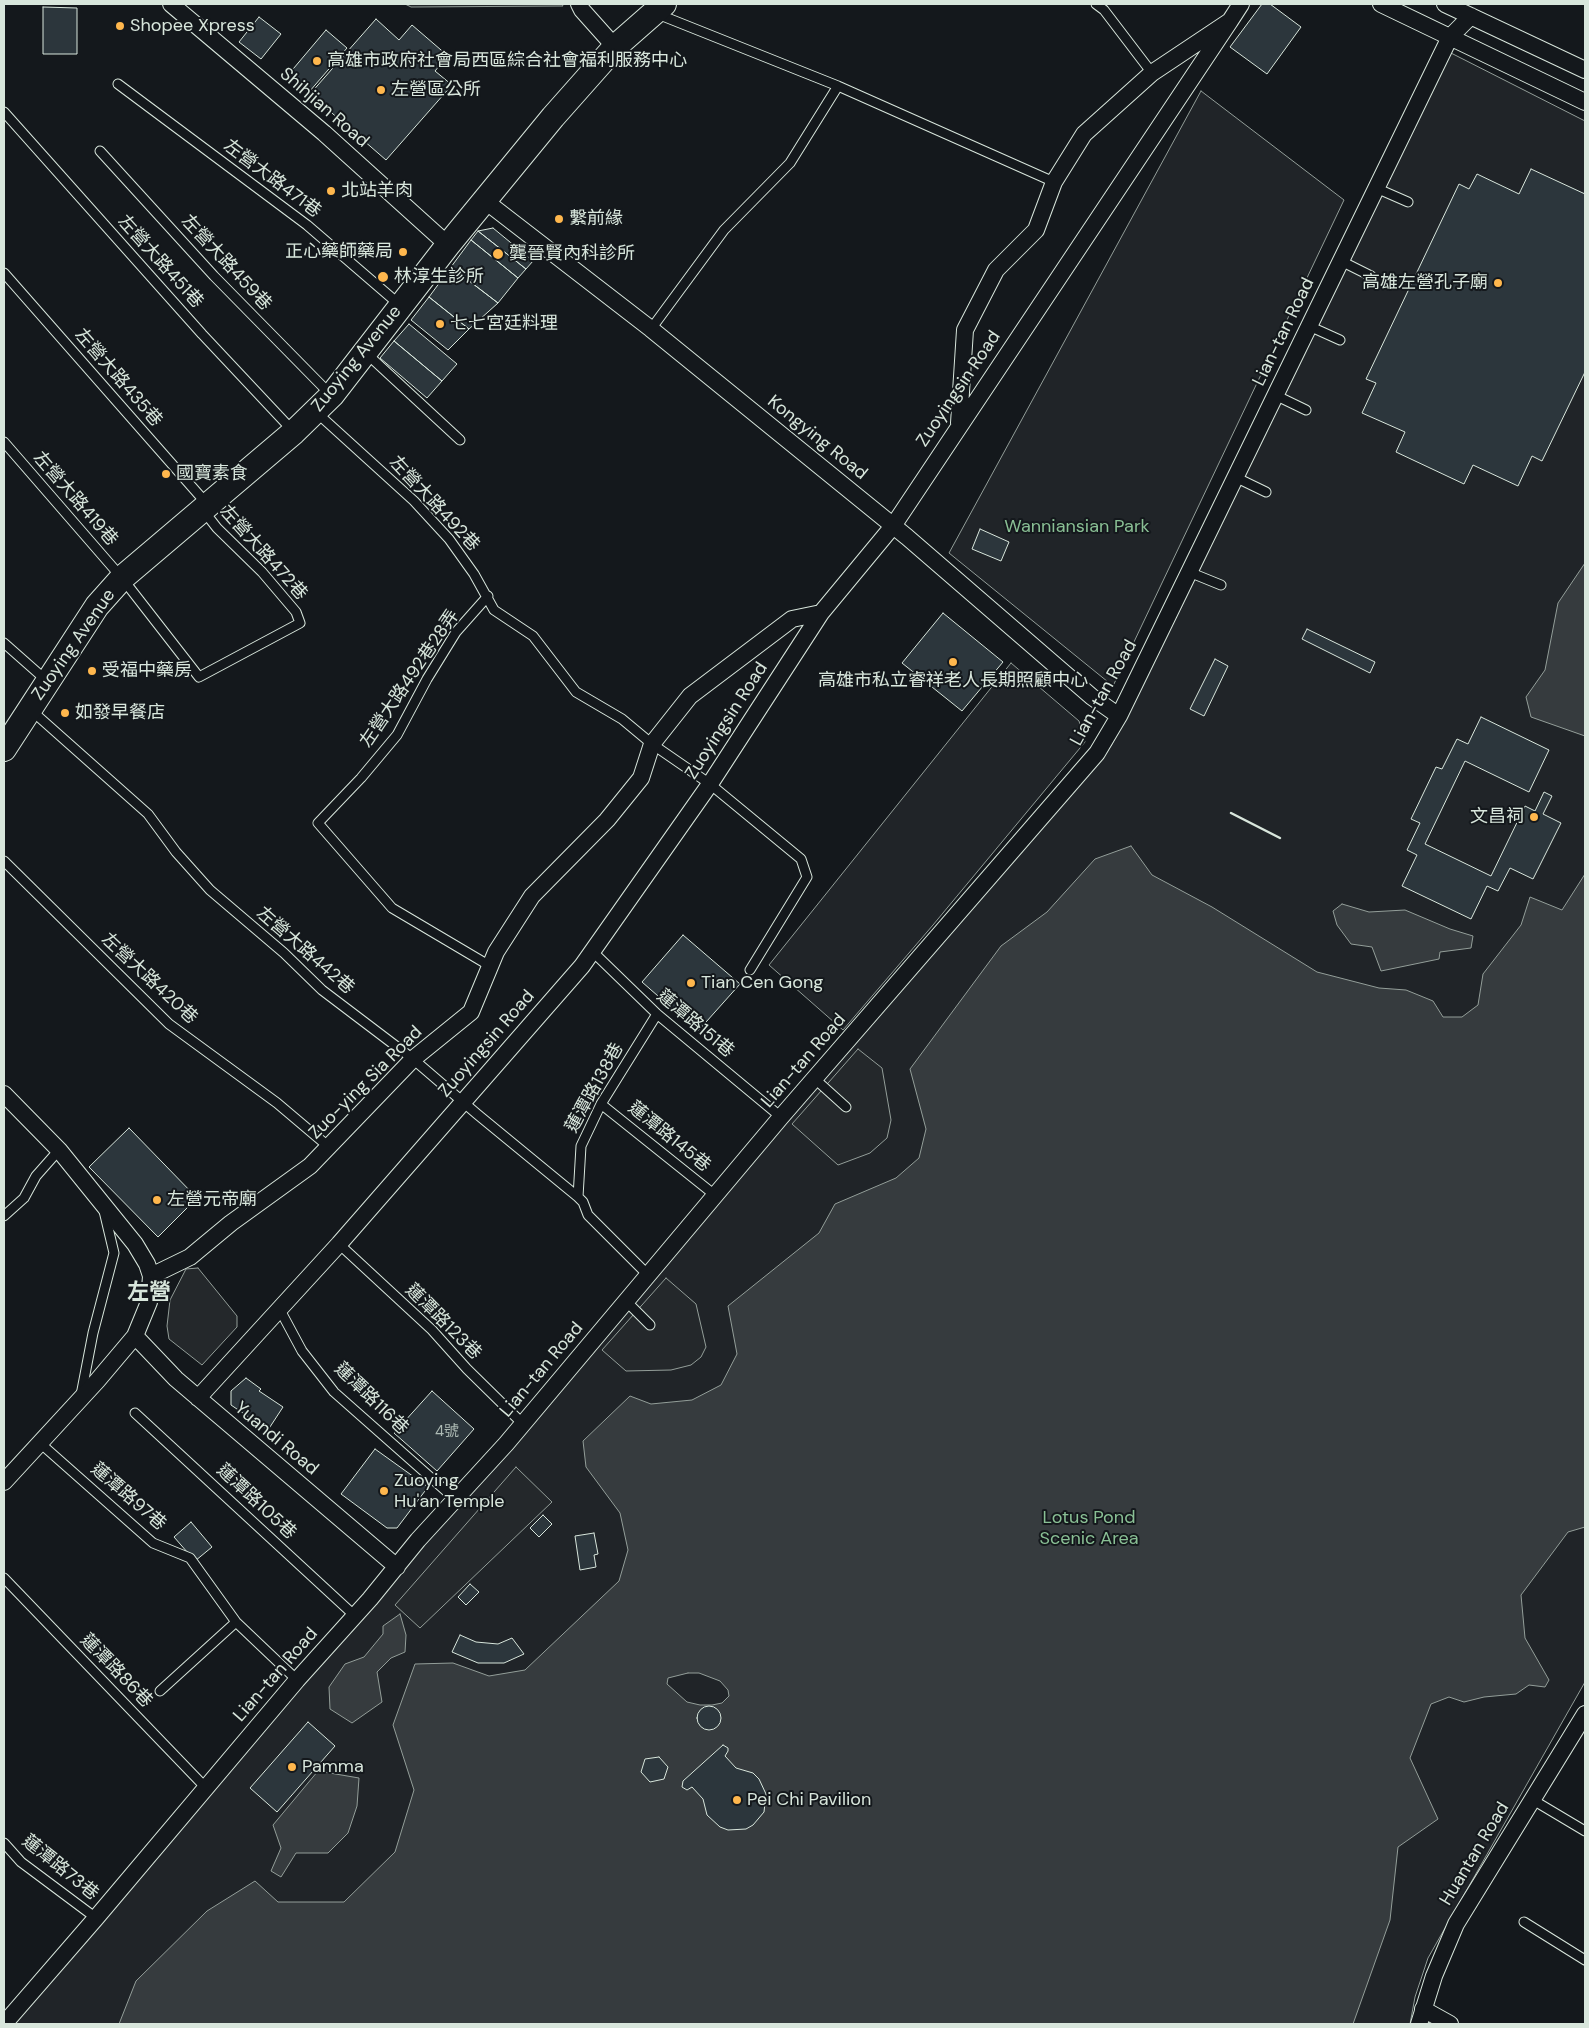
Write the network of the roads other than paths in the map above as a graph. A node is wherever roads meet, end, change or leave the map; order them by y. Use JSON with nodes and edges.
{"nodes":[{"id":1,"x":171,"y":4,"type":"edge"},
{"id":2,"x":579,"y":4,"type":"edge"},
{"id":3,"x":1096,"y":4,"type":"edge"},
{"id":4,"x":1241,"y":4,"type":"edge"},
{"id":5,"x":1382,"y":4,"type":"edge"},
{"id":6,"x":1445,"y":4,"type":"edge"},
{"id":7,"x":658,"y":8,"type":"edge"},
{"id":8,"x":1471,"y":16,"type":"junction"},
{"id":9,"x":1230,"y":21,"type":"junction"},
{"id":10,"x":1450,"y":37,"type":"junction"},
{"id":11,"x":615,"y":47,"type":"junction"},
{"id":12,"x":1585,"y":70,"type":"edge"},
{"id":13,"x":1152,"y":73,"type":"junction"},
{"id":14,"x":118,"y":84,"type":"dead end"},
{"id":15,"x":838,"y":86,"type":"junction"},
{"id":16,"x":1585,"y":102,"type":"edge"},
{"id":17,"x":4,"y":112,"type":"edge"},
{"id":18,"x":100,"y":151,"type":"dead end"},
{"id":19,"x":1054,"y":182,"type":"junction"},
{"id":20,"x":1376,"y":188,"type":"junction"},
{"id":21,"x":484,"y":200,"type":"junction"},
{"id":22,"x":1408,"y":202,"type":"dead end"},
{"id":23,"x":448,"y":245,"type":"junction"},
{"id":24,"x":1340,"y":261,"type":"junction"},
{"id":25,"x":4,"y":273,"type":"edge"},
{"id":26,"x":1371,"y":276,"type":"dead end"},
{"id":27,"x":401,"y":306,"type":"junction"},
{"id":28,"x":1309,"y":326,"type":"junction"},
{"id":29,"x":651,"y":329,"type":"junction"},
{"id":30,"x":1340,"y":340,"type":"dead end"},
{"id":31,"x":365,"y":352,"type":"junction"},
{"id":32,"x":1276,"y":395,"type":"junction"},
{"id":33,"x":324,"y":403,"type":"junction"},
{"id":34,"x":1306,"y":410,"type":"dead end"},
{"id":35,"x":958,"y":425,"type":"junction"},
{"id":36,"x":294,"y":432,"type":"junction"},
{"id":37,"x":460,"y":440,"type":"dead end"},
{"id":38,"x":4,"y":442,"type":"edge"},
{"id":39,"x":1235,"y":477,"type":"junction"},
{"id":40,"x":1266,"y":492,"type":"dead end"},
{"id":41,"x":206,"y":508,"type":"junction"},
{"id":42,"x":893,"y":526,"type":"junction"},
{"id":43,"x":1189,"y":572,"type":"junction"},
{"id":44,"x":122,"y":578,"type":"junction"},
{"id":45,"x":1220,"y":585,"type":"dead end"},
{"id":46,"x":488,"y":596,"type":"junction"},
{"id":47,"x":821,"y":614,"type":"junction"},
{"id":48,"x":4,"y":643,"type":"edge"},
{"id":49,"x":199,"y":677,"type":"joint"},
{"id":50,"x":47,"y":681,"type":"junction"},
{"id":51,"x":30,"y":709,"type":"junction"},
{"id":52,"x":1119,"y":716,"type":"junction"},
{"id":53,"x":652,"y":744,"type":"junction"},
{"id":54,"x":4,"y":748,"type":"edge"},
{"id":55,"x":710,"y":784,"type":"junction"},
{"id":56,"x":4,"y":861,"type":"edge"},
{"id":57,"x":592,"y":951,"type":"junction"},
{"id":58,"x":490,"y":966,"type":"junction"},
{"id":59,"x":750,"y":970,"type":"dead end"},
{"id":60,"x":657,"y":1014,"type":"junction"},
{"id":61,"x":413,"y":1059,"type":"junction"},
{"id":62,"x":815,"y":1079,"type":"junction"},
{"id":63,"x":4,"y":1094,"type":"edge"},
{"id":64,"x":464,"y":1101,"type":"junction"},
{"id":65,"x":601,"y":1104,"type":"junction"},
{"id":66,"x":846,"y":1107,"type":"dead end"},
{"id":67,"x":781,"y":1117,"type":"junction"},
{"id":68,"x":329,"y":1147,"type":"junction"},
{"id":69,"x":59,"y":1150,"type":"junction"},
{"id":70,"x":716,"y":1196,"type":"junction"},
{"id":71,"x":578,"y":1197,"type":"junction"},
{"id":72,"x":102,"y":1203,"type":"junction"},
{"id":73,"x":4,"y":1216,"type":"edge"},
{"id":74,"x":339,"y":1244,"type":"junction"},
{"id":75,"x":648,"y":1275,"type":"junction"},
{"id":76,"x":150,"y":1276,"type":"junction"},
{"id":77,"x":626,"y":1301,"type":"junction"},
{"id":78,"x":280,"y":1310,"type":"junction"},
{"id":79,"x":650,"y":1325,"type":"dead end"},
{"id":80,"x":135,"y":1336,"type":"junction"},
{"id":81,"x":198,"y":1398,"type":"junction"},
{"id":82,"x":80,"y":1399,"type":"junction"},
{"id":83,"x":134,"y":1413,"type":"dead end"},
{"id":84,"x":523,"y":1424,"type":"junction"},
{"id":85,"x":40,"y":1443,"type":"junction"},
{"id":86,"x":4,"y":1482,"type":"edge"},
{"id":87,"x":455,"y":1498,"type":"junction"},
{"id":88,"x":397,"y":1566,"type":"junction"},
{"id":89,"x":4,"y":1578,"type":"edge"},
{"id":90,"x":355,"y":1616,"type":"junction"},
{"id":91,"x":236,"y":1622,"type":"junction"},
{"id":92,"x":297,"y":1680,"type":"junction"},
{"id":93,"x":160,"y":1691,"type":"dead end"},
{"id":94,"x":1585,"y":1714,"type":"edge"},
{"id":95,"x":206,"y":1787,"type":"junction"},
{"id":96,"x":1533,"y":1800,"type":"junction"},
{"id":97,"x":1585,"y":1831,"type":"edge"},
{"id":98,"x":4,"y":1843,"type":"edge"},
{"id":99,"x":96,"y":1918,"type":"junction"},
{"id":100,"x":1524,"y":1922,"type":"dead end"},
{"id":101,"x":1585,"y":1960,"type":"edge"},
{"id":102,"x":1421,"y":2017,"type":"edge"},
{"id":103,"x":4,"y":2024,"type":"edge"},
{"id":104,"x":1450,"y":2024,"type":"edge"}],
"edges":[{"from":1,"to":23,"type":"street","name":"Shihjian Road"},
{"from":2,"to":11,"type":"street"},
{"from":3,"to":13,"type":"lane"},
{"from":4,"to":9,"type":"street","name":"Zuoyingsin Road"},
{"from":5,"to":10,"type":"street"},
{"from":6,"to":8,"type":"street"},
{"from":7,"to":11,"type":"street","name":"Zuoying Avenue"},
{"from":7,"to":15,"type":"lane"},
{"from":8,"to":10,"type":"street","name":"Lian-tan Road"},
{"from":8,"to":12,"type":"street"},
{"from":9,"to":13,"type":"street"},
{"from":9,"to":35,"type":"street","name":"Zuoyingsin Road"},
{"from":10,"to":16,"type":"street"},
{"from":10,"to":20,"type":"street","name":"Lian-tan Road"},
{"from":11,"to":21,"type":"street","name":"Zuoying Avenue"},
{"from":13,"to":19,"type":"street"},
{"from":14,"to":27,"type":"lane","name":"左營大路471巷"},
{"from":15,"to":19,"type":"lane"},
{"from":15,"to":29,"type":"lane"},
{"from":17,"to":36,"type":"lane","name":"左營大路451巷"},
{"from":18,"to":33,"type":"lane","name":"左營大路459巷"},
{"from":19,"to":35,"type":"street"},
{"from":20,"to":22,"type":"lane"},
{"from":20,"to":24,"type":"street","name":"Lian-tan Road"},
{"from":21,"to":23,"type":"street","name":"Zuoying Avenue"},
{"from":21,"to":29,"type":"street","name":"Kongying Road"},
{"from":23,"to":27,"type":"street","name":"Zuoying Avenue"},
{"from":24,"to":26,"type":"lane"},
{"from":24,"to":28,"type":"street","name":"Lian-tan Road"},
{"from":25,"to":41,"type":"lane","name":"左營大路435巷"},
{"from":27,"to":31,"type":"street","name":"Zuoying Avenue"},
{"from":28,"to":30,"type":"lane"},
{"from":28,"to":32,"type":"street","name":"Lian-tan Road"},
{"from":29,"to":42,"type":"street","name":"Kongying Road"},
{"from":31,"to":33,"type":"street","name":"Zuoying Avenue"},
{"from":31,"to":37,"type":"lane"},
{"from":32,"to":34,"type":"lane"},
{"from":32,"to":39,"type":"street","name":"Lian-tan Road"},
{"from":33,"to":36,"type":"street","name":"Zuoying Avenue"},
{"from":33,"to":46,"type":"lane","name":"左營大路492巷"},
{"from":35,"to":42,"type":"street","name":"Zuoyingsin Road"},
{"from":36,"to":41,"type":"street","name":"Zuoying Avenue"},
{"from":38,"to":44,"type":"lane","name":"左營大路419巷"},
{"from":39,"to":40,"type":"lane"},
{"from":39,"to":43,"type":"street","name":"Lian-tan Road"},
{"from":41,"to":44,"type":"street","name":"Zuoying Avenue"},
{"from":41,"to":49,"type":"lane","name":"左營大路472巷"},
{"from":42,"to":47,"type":"street","name":"Zuoyingsin Road"},
{"from":42,"to":52,"type":"street","name":"Kongying Road"},
{"from":43,"to":45,"type":"lane"},
{"from":43,"to":52,"type":"street","name":"Lian-tan Road"},
{"from":44,"to":49,"type":"lane","name":"左營大路419巷"},
{"from":44,"to":50,"type":"street","name":"Zuoying Avenue"},
{"from":46,"to":53,"type":"lane","name":"左營大路492巷"},
{"from":46,"to":58,"type":"lane","name":"左營大路492巷28弄"},
{"from":47,"to":53,"type":"street","name":"Zuo-ying Sia Road"},
{"from":47,"to":55,"type":"street","name":"Zuoyingsin Road"},
{"from":48,"to":50,"type":"lane"},
{"from":50,"to":51,"type":"street","name":"Zuoying Avenue"},
{"from":51,"to":54,"type":"street","name":"Zuoying Avenue"},
{"from":51,"to":61,"type":"lane","name":"左營大路442巷"},
{"from":52,"to":62,"type":"street","name":"Lian-tan Road"},
{"from":53,"to":55,"type":"lane","name":"左營大路492巷"},
{"from":53,"to":58,"type":"street","name":"Zuo-ying Sia Road"},
{"from":55,"to":57,"type":"street","name":"Zuoyingsin Road"},
{"from":55,"to":59,"type":"lane","name":"左營大路492巷"},
{"from":56,"to":68,"type":"lane","name":"左營大路420巷"},
{"from":57,"to":60,"type":"lane","name":"蓮潭路151巷"},
{"from":57,"to":64,"type":"street","name":"Zuoyingsin Road"},
{"from":58,"to":61,"type":"street","name":"Zuo-ying Sia Road"},
{"from":60,"to":65,"type":"lane","name":"蓮潭路138巷"},
{"from":60,"to":67,"type":"lane","name":"蓮潭路151巷"},
{"from":61,"to":64,"type":"lane","name":"左營大路442巷"},
{"from":61,"to":68,"type":"street","name":"Zuo-ying Sia Road"},
{"from":62,"to":66,"type":"lane"},
{"from":62,"to":67,"type":"street","name":"Lian-tan Road"},
{"from":63,"to":69,"type":"street"},
{"from":64,"to":71,"type":"lane","name":"左營大路442巷"},
{"from":64,"to":74,"type":"street","name":"Zuoyingsin Road"},
{"from":65,"to":70,"type":"lane","name":"蓮潭路145巷"},
{"from":65,"to":71,"type":"lane","name":"蓮潭路138巷"},
{"from":67,"to":70,"type":"street","name":"Lian-tan Road"},
{"from":68,"to":76,"type":"street","name":"Zuo-ying Sia Road"},
{"from":69,"to":72,"type":"street"},
{"from":69,"to":73,"type":"lane"},
{"from":70,"to":75,"type":"street","name":"Lian-tan Road"},
{"from":71,"to":75,"type":"lane"},
{"from":72,"to":76,"type":"street"},
{"from":72,"to":82,"type":"lane"},
{"from":74,"to":78,"type":"street","name":"Zuoyingsin Road"},
{"from":74,"to":84,"type":"lane","name":"蓮潭路123巷"},
{"from":75,"to":77,"type":"street","name":"Lian-tan Road"},
{"from":76,"to":80,"type":"street"},
{"from":77,"to":79,"type":"lane"},
{"from":77,"to":84,"type":"street","name":"Lian-tan Road"},
{"from":78,"to":81,"type":"street","name":"Zuoyingsin Road"},
{"from":78,"to":87,"type":"lane","name":"蓮潭路116巷"},
{"from":80,"to":81,"type":"street","name":"Yuandi Road"},
{"from":80,"to":82,"type":"street"},
{"from":81,"to":88,"type":"street","name":"Yuandi Road"},
{"from":82,"to":85,"type":"street"},
{"from":83,"to":90,"type":"lane","name":"蓮潭路105巷"},
{"from":84,"to":87,"type":"street","name":"Lian-tan Road"},
{"from":85,"to":86,"type":"street"},
{"from":85,"to":91,"type":"lane","name":"蓮潭路97巷"},
{"from":87,"to":88,"type":"street","name":"Lian-tan Road"},
{"from":88,"to":90,"type":"street","name":"Lian-tan Road"},
{"from":89,"to":95,"type":"lane","name":"蓮潭路86巷"},
{"from":90,"to":92,"type":"street","name":"Lian-tan Road"},
{"from":91,"to":92,"type":"lane","name":"蓮潭路97巷"},
{"from":91,"to":93,"type":"lane"},
{"from":92,"to":95,"type":"street","name":"Lian-tan Road"},
{"from":94,"to":96,"type":"street","name":"Huantan Road"},
{"from":95,"to":99,"type":"street","name":"Lian-tan Road"},
{"from":96,"to":97,"type":"lane"},
{"from":96,"to":102,"type":"street","name":"Huantan Road"},
{"from":98,"to":99,"type":"lane","name":"蓮潭路73巷"},
{"from":99,"to":103,"type":"street","name":"Lian-tan Road"},
{"from":100,"to":101,"type":"lane"},
{"from":102,"to":104,"type":"street"}]}
